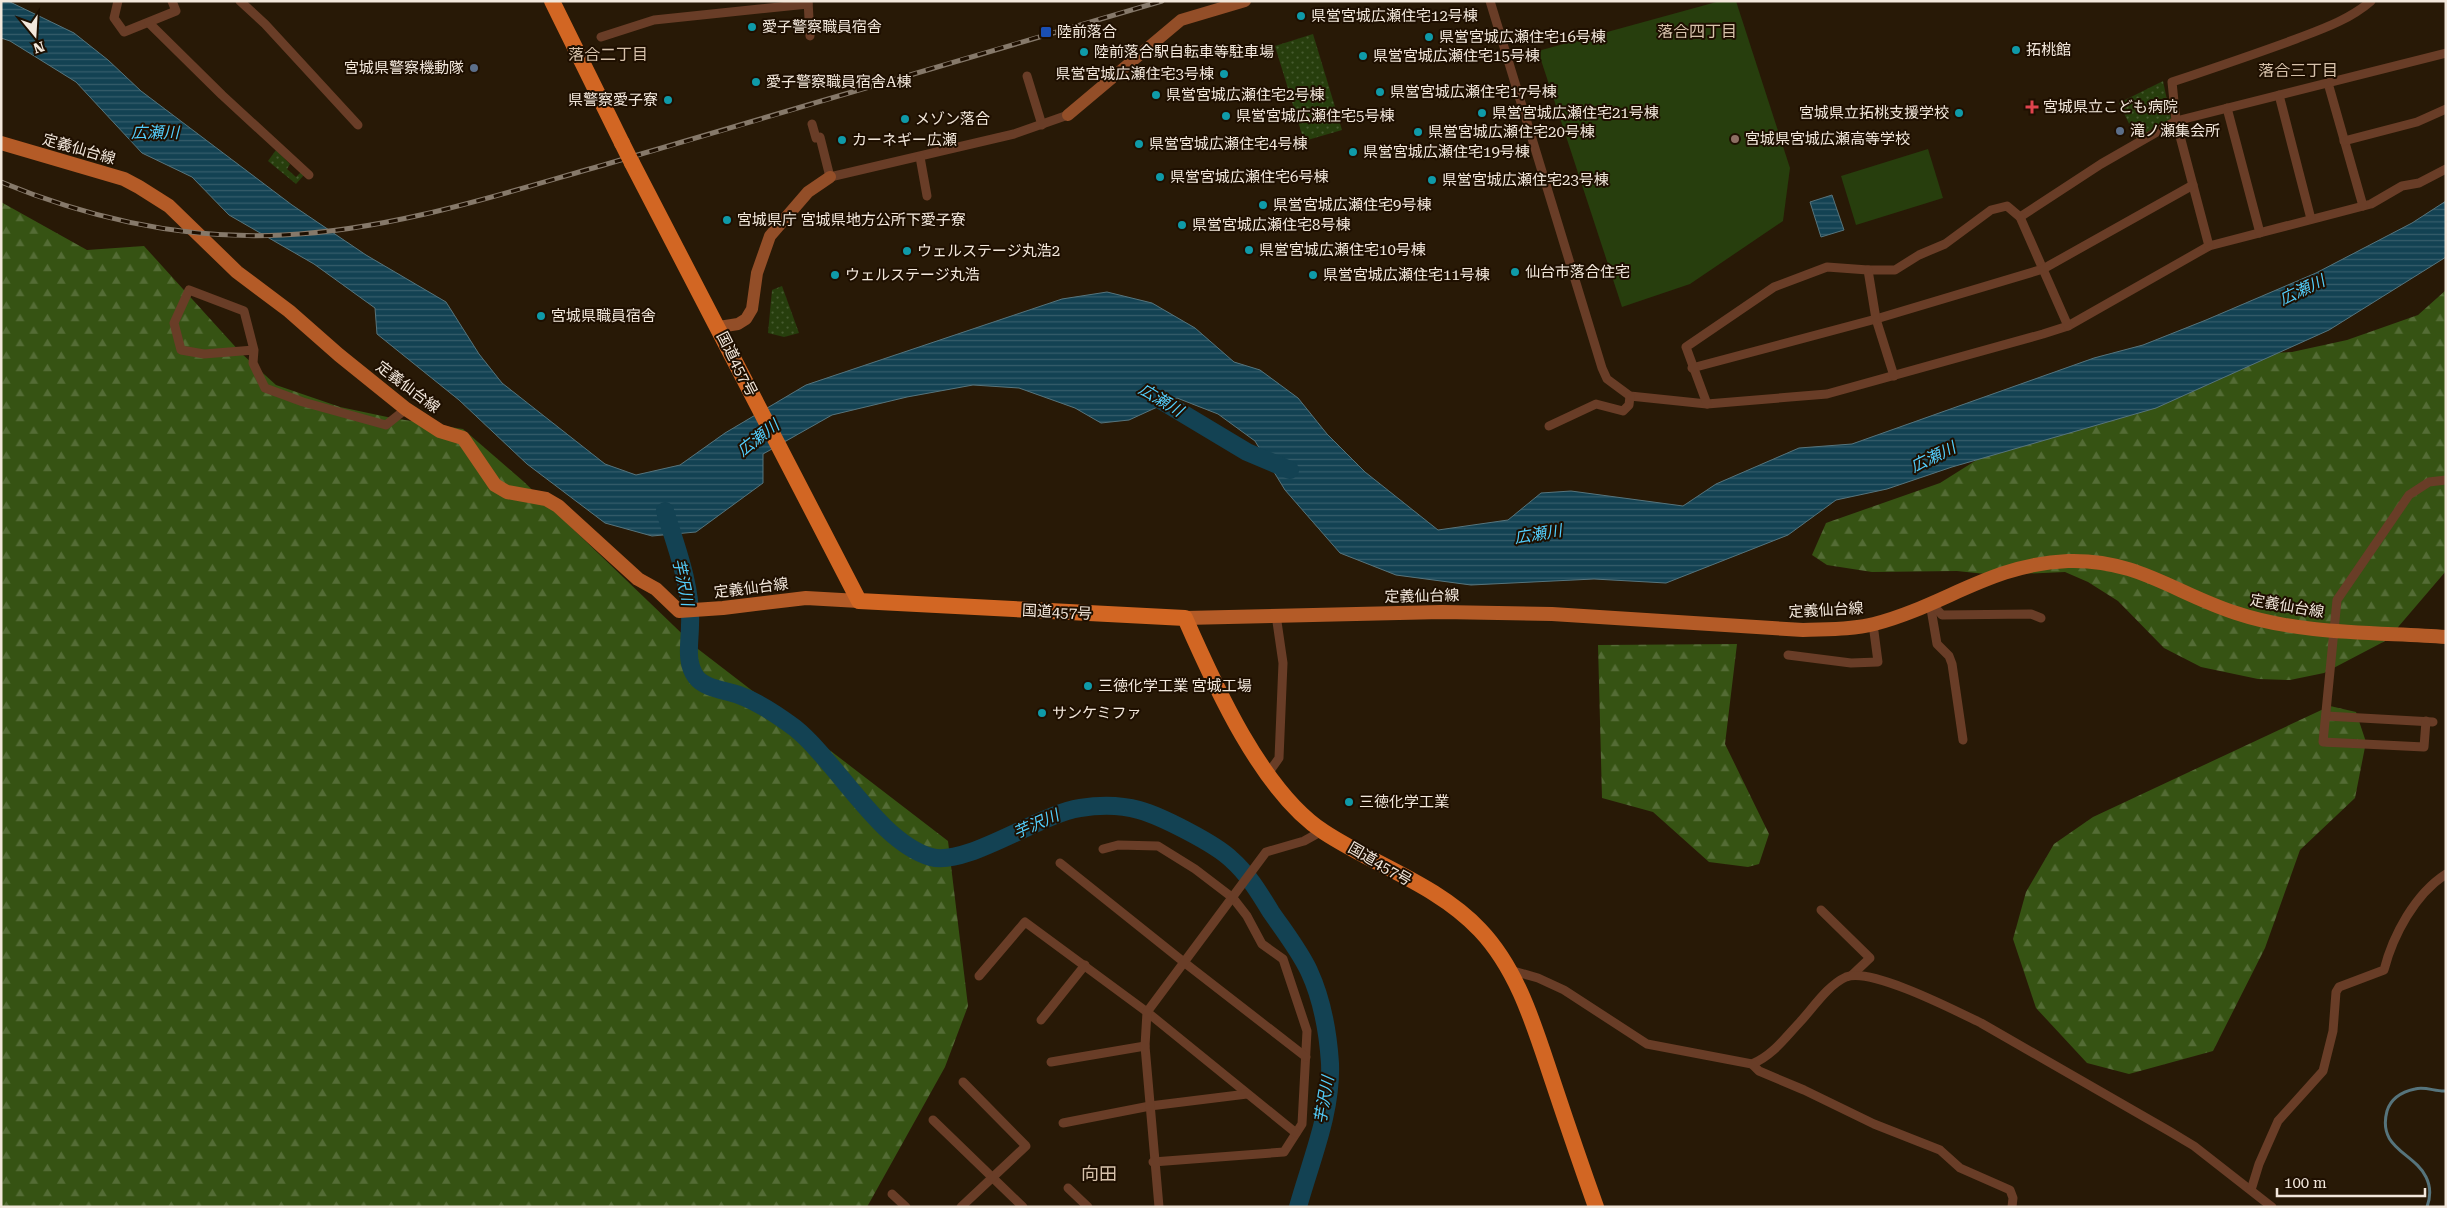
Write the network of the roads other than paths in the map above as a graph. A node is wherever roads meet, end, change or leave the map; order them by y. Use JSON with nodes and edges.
{"nodes":[{"id":1,"x":118,"y":1,"type":"edge"},
{"id":2,"x":172,"y":1,"type":"edge"},
{"id":3,"x":240,"y":1,"type":"edge"},
{"id":4,"x":552,"y":1,"type":"edge"},
{"id":5,"x":1245,"y":1,"type":"edge"},
{"id":6,"x":1490,"y":1,"type":"edge"},
{"id":7,"x":2371,"y":1,"type":"edge"},
{"id":8,"x":808,"y":2,"type":"edge"},
{"id":9,"x":149,"y":22,"type":"junction"},
{"id":10,"x":810,"y":36,"type":"dead end"},
{"id":11,"x":601,"y":37,"type":"dead end"},
{"id":12,"x":2446,"y":53,"type":"edge"},
{"id":13,"x":1027,"y":76,"type":"dead end"},
{"id":14,"x":2328,"y":83,"type":"junction"},
{"id":15,"x":2279,"y":95,"type":"junction"},
{"id":16,"x":2228,"y":108,"type":"junction"},
{"id":17,"x":2446,"y":109,"type":"edge"},
{"id":18,"x":1068,"y":115,"type":"joint"},
{"id":19,"x":2176,"y":121,"type":"junction"},
{"id":20,"x":812,"y":124,"type":"dead end"},
{"id":21,"x":358,"y":125,"type":"dead end"},
{"id":22,"x":1042,"y":125,"type":"junction"},
{"id":23,"x":2344,"y":141,"type":"junction"},
{"id":24,"x":1,"y":143,"type":"edge"},
{"id":25,"x":920,"y":157,"type":"junction"},
{"id":26,"x":2446,"y":169,"type":"edge"},
{"id":27,"x":308,"y":175,"type":"dead end"},
{"id":28,"x":830,"y":177,"type":"junction"},
{"id":29,"x":2193,"y":185,"type":"junction"},
{"id":30,"x":927,"y":196,"type":"dead end"},
{"id":31,"x":2363,"y":206,"type":"junction"},
{"id":32,"x":2020,"y":217,"type":"junction"},
{"id":33,"x":2311,"y":220,"type":"junction"},
{"id":34,"x":2260,"y":233,"type":"junction"},
{"id":35,"x":2209,"y":246,"type":"junction"},
{"id":36,"x":2043,"y":269,"type":"junction"},
{"id":37,"x":1868,"y":270,"type":"junction"},
{"id":38,"x":1876,"y":319,"type":"junction"},
{"id":39,"x":2068,"y":326,"type":"junction"},
{"id":40,"x":719,"y":327,"type":"junction"},
{"id":41,"x":254,"y":350,"type":"junction"},
{"id":42,"x":1692,"y":368,"type":"junction"},
{"id":43,"x":1894,"y":376,"type":"junction"},
{"id":44,"x":1630,"y":396,"type":"junction"},
{"id":45,"x":1706,"y":404,"type":"junction"},
{"id":46,"x":406,"y":409,"type":"junction"},
{"id":47,"x":1549,"y":426,"type":"dead end"},
{"id":48,"x":2446,"y":480,"type":"edge"},
{"id":49,"x":859,"y":601,"type":"junction"},
{"id":50,"x":1930,"y":603,"type":"junction"},
{"id":51,"x":1276,"y":615,"type":"junction"},
{"id":52,"x":1185,"y":618,"type":"junction"},
{"id":53,"x":2041,"y":618,"type":"dead end"},
{"id":54,"x":1873,"y":624,"type":"junction"},
{"id":55,"x":2334,"y":631,"type":"junction"},
{"id":56,"x":2446,"y":637,"type":"edge"},
{"id":57,"x":1788,"y":655,"type":"dead end"},
{"id":58,"x":2326,"y":716,"type":"junction"},
{"id":59,"x":1963,"y":740,"type":"dead end"},
{"id":60,"x":1267,"y":776,"type":"junction"},
{"id":61,"x":1322,"y":831,"type":"junction"},
{"id":62,"x":1103,"y":849,"type":"dead end"},
{"id":63,"x":1060,"y":863,"type":"dead end"},
{"id":64,"x":2446,"y":874,"type":"edge"},
{"id":65,"x":1234,"y":895,"type":"junction"},
{"id":66,"x":1821,"y":910,"type":"dead end"},
{"id":67,"x":1185,"y":963,"type":"junction"},
{"id":68,"x":1085,"y":965,"type":"junction"},
{"id":69,"x":1510,"y":970,"type":"junction"},
{"id":70,"x":979,"y":976,"type":"dead end"},
{"id":71,"x":1852,"y":976,"type":"junction"},
{"id":72,"x":1147,"y":1012,"type":"junction"},
{"id":73,"x":1041,"y":1020,"type":"dead end"},
{"id":74,"x":1145,"y":1046,"type":"junction"},
{"id":75,"x":1306,"y":1057,"type":"junction"},
{"id":76,"x":1051,"y":1062,"type":"dead end"},
{"id":77,"x":1752,"y":1064,"type":"junction"},
{"id":78,"x":963,"y":1082,"type":"dead end"},
{"id":79,"x":1247,"y":1094,"type":"junction"},
{"id":80,"x":1150,"y":1106,"type":"junction"},
{"id":81,"x":933,"y":1120,"type":"dead end"},
{"id":82,"x":1063,"y":1123,"type":"dead end"},
{"id":83,"x":1296,"y":1134,"type":"junction"},
{"id":84,"x":1153,"y":1162,"type":"junction"},
{"id":85,"x":993,"y":1178,"type":"junction"},
{"id":86,"x":1068,"y":1188,"type":"dead end"},
{"id":87,"x":2251,"y":1190,"type":"junction"},
{"id":88,"x":892,"y":1194,"type":"dead end"},
{"id":89,"x":906,"y":1207,"type":"edge"},
{"id":90,"x":961,"y":1207,"type":"edge"},
{"id":91,"x":1023,"y":1207,"type":"edge"},
{"id":92,"x":1088,"y":1207,"type":"edge"},
{"id":93,"x":1159,"y":1207,"type":"edge"},
{"id":94,"x":1596,"y":1207,"type":"edge"},
{"id":95,"x":2012,"y":1207,"type":"edge"},
{"id":96,"x":2272,"y":1207,"type":"edge"}],
"edges":[{"from":1,"to":9,"type":"street"},
{"from":2,"to":9,"type":"street"},
{"from":3,"to":21,"type":"street"},
{"from":4,"to":40,"type":"highway","name":"国道457号","bridge":true},
{"from":5,"to":18,"type":"street"},
{"from":6,"to":44,"type":"street"},
{"from":7,"to":19,"type":"street"},
{"from":8,"to":10,"type":"street"},
{"from":8,"to":11,"type":"street"},
{"from":9,"to":27,"type":"street"},
{"from":12,"to":14,"type":"street"},
{"from":13,"to":22,"type":"street"},
{"from":14,"to":15,"type":"street"},
{"from":14,"to":23,"type":"street"},
{"from":15,"to":16,"type":"street"},
{"from":15,"to":33,"type":"street"},
{"from":16,"to":19,"type":"street"},
{"from":16,"to":34,"type":"street"},
{"from":17,"to":23,"type":"street"},
{"from":18,"to":22,"type":"street"},
{"from":19,"to":29,"type":"street"},
{"from":19,"to":32,"type":"street"},
{"from":20,"to":28,"type":"street"},
{"from":22,"to":25,"type":"street"},
{"from":23,"to":31,"type":"street"},
{"from":24,"to":46,"type":"main road","name":"定義仙台線"},
{"from":25,"to":28,"type":"street"},
{"from":25,"to":30,"type":"street"},
{"from":26,"to":31,"type":"street"},
{"from":28,"to":40,"type":"street"},
{"from":29,"to":35,"type":"street"},
{"from":29,"to":36,"type":"street"},
{"from":31,"to":33,"type":"street"},
{"from":32,"to":36,"type":"street"},
{"from":32,"to":37,"type":"street"},
{"from":33,"to":34,"type":"street"},
{"from":34,"to":35,"type":"street"},
{"from":35,"to":39,"type":"street"},
{"from":36,"to":38,"type":"street"},
{"from":36,"to":39,"type":"street"},
{"from":37,"to":38,"type":"street"},
{"from":37,"to":42,"type":"street"},
{"from":38,"to":42,"type":"street"},
{"from":38,"to":43,"type":"street"},
{"from":39,"to":43,"type":"street"},
{"from":40,"to":49,"type":"highway","name":"国道457号"},
{"from":41,"to":41,"type":"street"},
{"from":41,"to":46,"type":"street"},
{"from":42,"to":45,"type":"street"},
{"from":43,"to":45,"type":"street"},
{"from":44,"to":45,"type":"street"},
{"from":44,"to":47,"type":"street"},
{"from":46,"to":49,"type":"main road","name":"定義仙台線"},
{"from":48,"to":55,"type":"street"},
{"from":49,"to":52,"type":"highway","name":"国道457号"},
{"from":50,"to":53,"type":"street"},
{"from":50,"to":54,"type":"main road","name":"定義仙台線"},
{"from":50,"to":55,"type":"main road","name":"定義仙台線"},
{"from":50,"to":59,"type":"street"},
{"from":51,"to":52,"type":"main road","name":"定義仙台線"},
{"from":51,"to":54,"type":"main road","name":"定義仙台線"},
{"from":51,"to":60,"type":"street"},
{"from":52,"to":60,"type":"highway","name":"国道457号"},
{"from":54,"to":57,"type":"street"},
{"from":55,"to":56,"type":"main road","name":"定義仙台線"},
{"from":55,"to":58,"type":"street"},
{"from":58,"to":58,"type":"street"},
{"from":60,"to":61,"type":"highway","name":"国道457号"},
{"from":61,"to":65,"type":"street"},
{"from":61,"to":69,"type":"highway","name":"国道457号"},
{"from":62,"to":65,"type":"street"},
{"from":63,"to":67,"type":"street"},
{"from":64,"to":87,"type":"street"},
{"from":65,"to":67,"type":"street"},
{"from":65,"to":75,"type":"street"},
{"from":66,"to":71,"type":"street"},
{"from":67,"to":72,"type":"street"},
{"from":67,"to":75,"type":"street"},
{"from":68,"to":70,"type":"street"},
{"from":68,"to":72,"type":"street"},
{"from":68,"to":73,"type":"street"},
{"from":69,"to":77,"type":"street"},
{"from":69,"to":94,"type":"highway","name":"国道457号"},
{"from":71,"to":77,"type":"street"},
{"from":71,"to":87,"type":"street"},
{"from":72,"to":74,"type":"street"},
{"from":72,"to":79,"type":"street"},
{"from":74,"to":76,"type":"street"},
{"from":74,"to":80,"type":"street"},
{"from":75,"to":83,"type":"street"},
{"from":77,"to":95,"type":"street"},
{"from":78,"to":85,"type":"street"},
{"from":79,"to":80,"type":"street"},
{"from":79,"to":83,"type":"street"},
{"from":80,"to":82,"type":"street"},
{"from":80,"to":84,"type":"street"},
{"from":81,"to":85,"type":"street"},
{"from":83,"to":84,"type":"street"},
{"from":84,"to":93,"type":"street"},
{"from":85,"to":90,"type":"street"},
{"from":85,"to":91,"type":"street"},
{"from":86,"to":92,"type":"street"},
{"from":87,"to":96,"type":"street"},
{"from":88,"to":89,"type":"street"}]}
